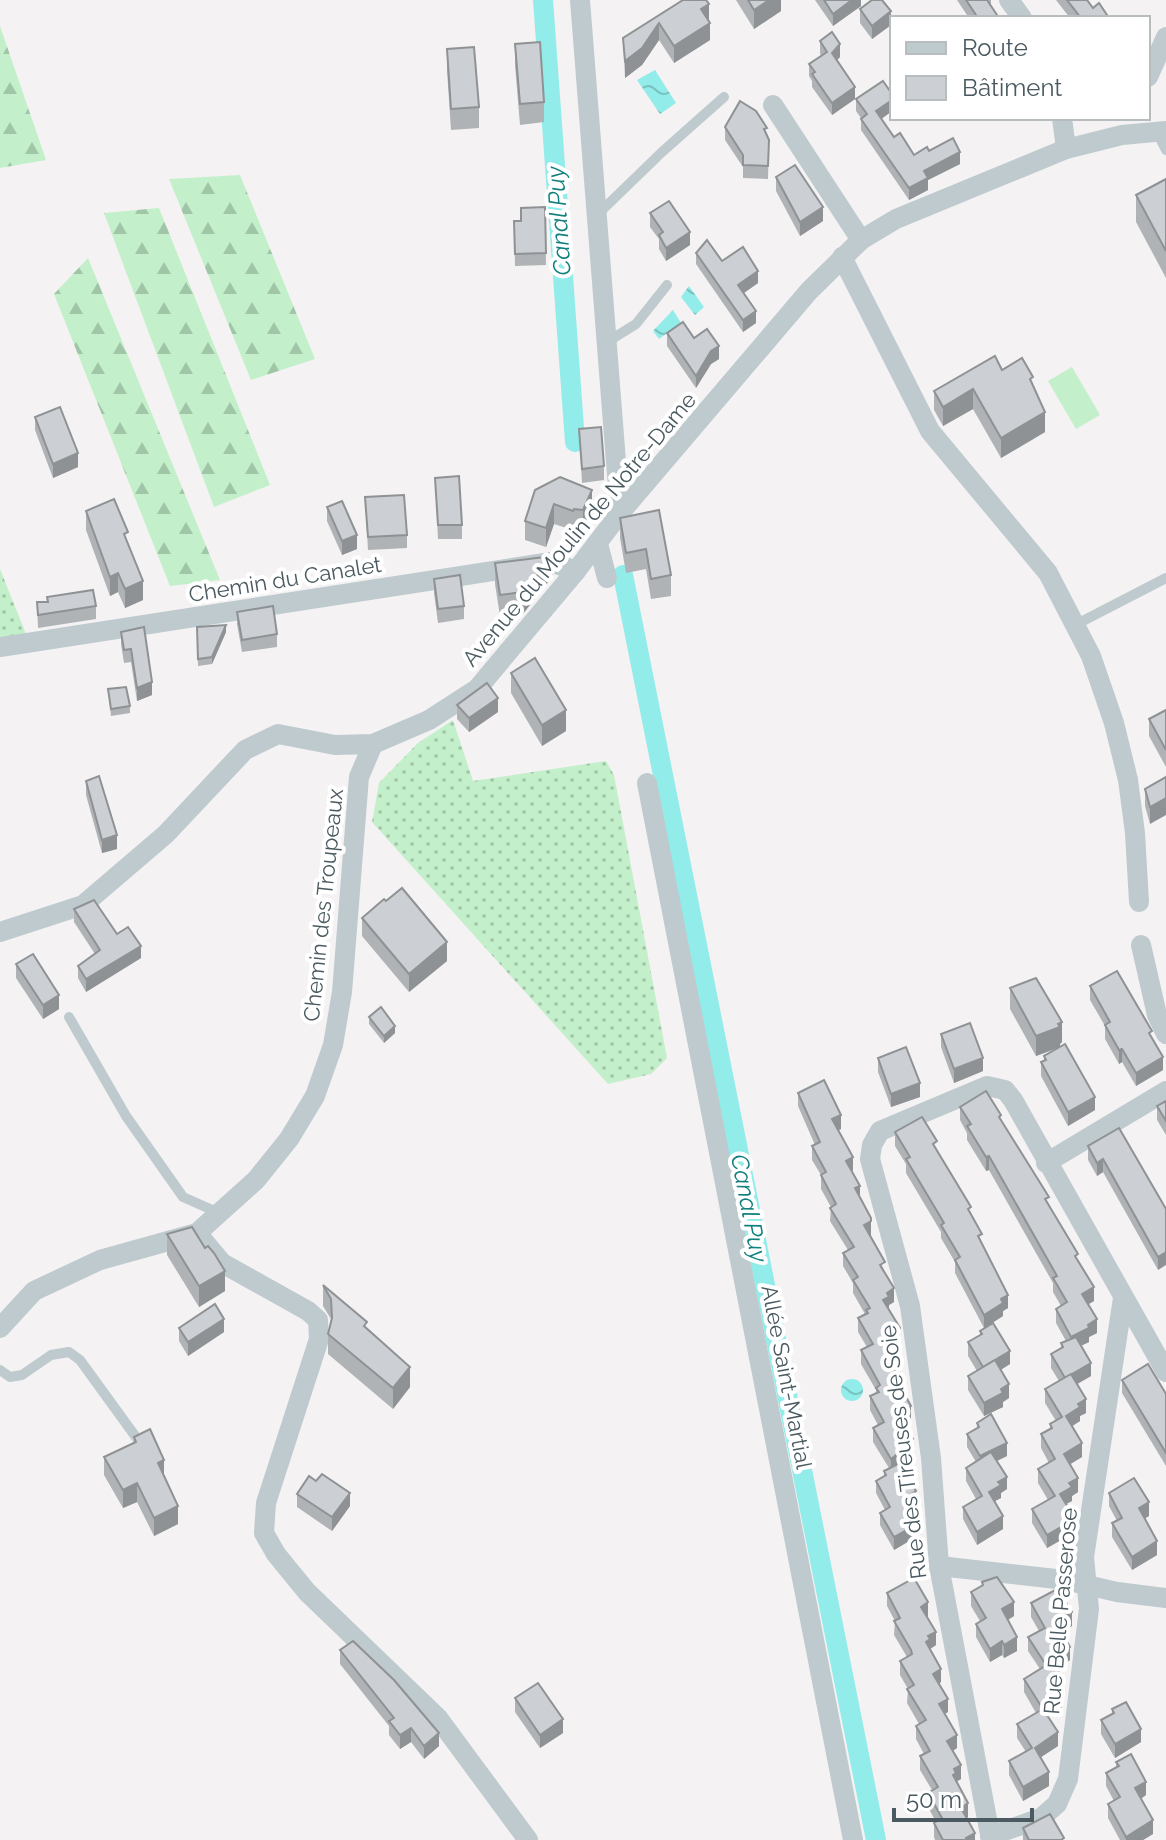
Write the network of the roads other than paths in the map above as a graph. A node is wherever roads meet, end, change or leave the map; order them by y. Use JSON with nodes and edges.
{"nodes":[{"id":1,"x":580,"y":0,"type":"edge"},
{"id":2,"x":1166,"y":37,"type":"edge"},
{"id":3,"x":1150,"y":73,"type":"edge"},
{"id":4,"x":724,"y":97,"type":"dead end"},
{"id":5,"x":773,"y":105,"type":"dead end"},
{"id":6,"x":1062,"y":120,"type":"edge"},
{"id":7,"x":1125,"y":126,"type":"edge"},
{"id":8,"x":1161,"y":131,"type":"edge"},
{"id":9,"x":1066,"y":149,"type":"junction"},
{"id":10,"x":1166,"y":150,"type":"edge"},
{"id":11,"x":598,"y":214,"type":"junction"},
{"id":12,"x":861,"y":240,"type":"junction"},
{"id":13,"x":842,"y":257,"type":"junction"},
{"id":14,"x":667,"y":285,"type":"dead end"},
{"id":15,"x":607,"y":342,"type":"junction"},
{"id":16,"x":620,"y":513,"type":"junction"},
{"id":17,"x":598,"y":544,"type":"junction"},
{"id":18,"x":576,"y":571,"type":"junction"},
{"id":19,"x":607,"y":578,"type":"dead end"},
{"id":20,"x":1166,"y":578,"type":"edge"},
{"id":21,"x":1075,"y":625,"type":"junction"},
{"id":22,"x":0,"y":647,"type":"edge"},
{"id":23,"x":373,"y":744,"type":"junction"},
{"id":24,"x":647,"y":783,"type":"dead end"},
{"id":25,"x":1139,"y":902,"type":"dead end"},
{"id":26,"x":0,"y":932,"type":"edge"},
{"id":27,"x":1141,"y":945,"type":"dead end"},
{"id":28,"x":69,"y":1017,"type":"dead end"},
{"id":29,"x":1166,"y":1034,"type":"edge"},
{"id":30,"x":1166,"y":1091,"type":"edge"},
{"id":31,"x":1046,"y":1163,"type":"junction"},
{"id":32,"x":219,"y":1213,"type":"junction"},
{"id":33,"x":197,"y":1233,"type":"junction"},
{"id":34,"x":1123,"y":1298,"type":"junction"},
{"id":35,"x":0,"y":1328,"type":"edge"},
{"id":36,"x":0,"y":1370,"type":"edge"},
{"id":37,"x":1166,"y":1372,"type":"edge"},
{"id":38,"x":138,"y":1440,"type":"edge"},
{"id":39,"x":939,"y":1566,"type":"junction"},
{"id":40,"x":1086,"y":1585,"type":"junction"},
{"id":41,"x":1166,"y":1598,"type":"edge"},
{"id":42,"x":990,"y":1838,"type":"edge"},
{"id":43,"x":528,"y":1840,"type":"edge"},
{"id":44,"x":853,"y":1840,"type":"edge"}],
"edges":[{"from":1,"to":11,"type":"street"},
{"from":2,"to":3,"type":"street"},
{"from":4,"to":11,"type":"lane"},
{"from":5,"to":12,"type":"street"},
{"from":6,"to":9,"type":"street"},
{"from":7,"to":8,"type":"street","name":"Avenue du Moulin de Notre-Dame"},
{"from":7,"to":9,"type":"street","name":"Avenue du Moulin de Notre-Dame"},
{"from":8,"to":10,"type":"lane"},
{"from":9,"to":12,"type":"street","name":"Avenue du Moulin de Notre-Dame"},
{"from":11,"to":15,"type":"street"},
{"from":12,"to":13,"type":"street","name":"Avenue du Moulin de Notre-Dame"},
{"from":13,"to":16,"type":"street","name":"Avenue du Moulin de Notre-Dame"},
{"from":13,"to":21,"type":"street"},
{"from":14,"to":15,"type":"lane"},
{"from":15,"to":16,"type":"street"},
{"from":16,"to":17,"type":"street","name":"Avenue du Moulin de Notre-Dame"},
{"from":17,"to":18,"type":"street","name":"Avenue du Moulin de Notre-Dame"},
{"from":17,"to":19,"type":"street"},
{"from":18,"to":22,"type":"street","name":"Chemin du Canalet"},
{"from":18,"to":23,"type":"street","name":"Avenue du Moulin de Notre-Dame"},
{"from":20,"to":21,"type":"lane"},
{"from":21,"to":25,"type":"street"},
{"from":23,"to":26,"type":"street","name":"Avenue du Moulin de Notre-Dame"},
{"from":23,"to":32,"type":"street","name":"Chemin des Troupeaux"},
{"from":24,"to":44,"type":"street","name":"Allée Saint-Martial"},
{"from":27,"to":29,"type":"street"},
{"from":28,"to":32,"type":"lane"},
{"from":30,"to":31,"type":"street"},
{"from":31,"to":34,"type":"street"},
{"from":31,"to":39,"type":"street","name":"Rue des Tireuses de Soie"},
{"from":32,"to":33,"type":"street","name":"Chemin des Troupeaux"},
{"from":33,"to":35,"type":"street","name":"Chemin des Troupeaux"},
{"from":33,"to":43,"type":"street"},
{"from":34,"to":37,"type":"street"},
{"from":34,"to":40,"type":"street","name":"Rue Belle Passerose"},
{"from":36,"to":38,"type":"lane"},
{"from":39,"to":40,"type":"street"},
{"from":39,"to":42,"type":"street","name":"Rue des Tireuses de Soie"},
{"from":40,"to":41,"type":"street"},
{"from":40,"to":42,"type":"street","name":"Rue Belle Passerose"}]}
